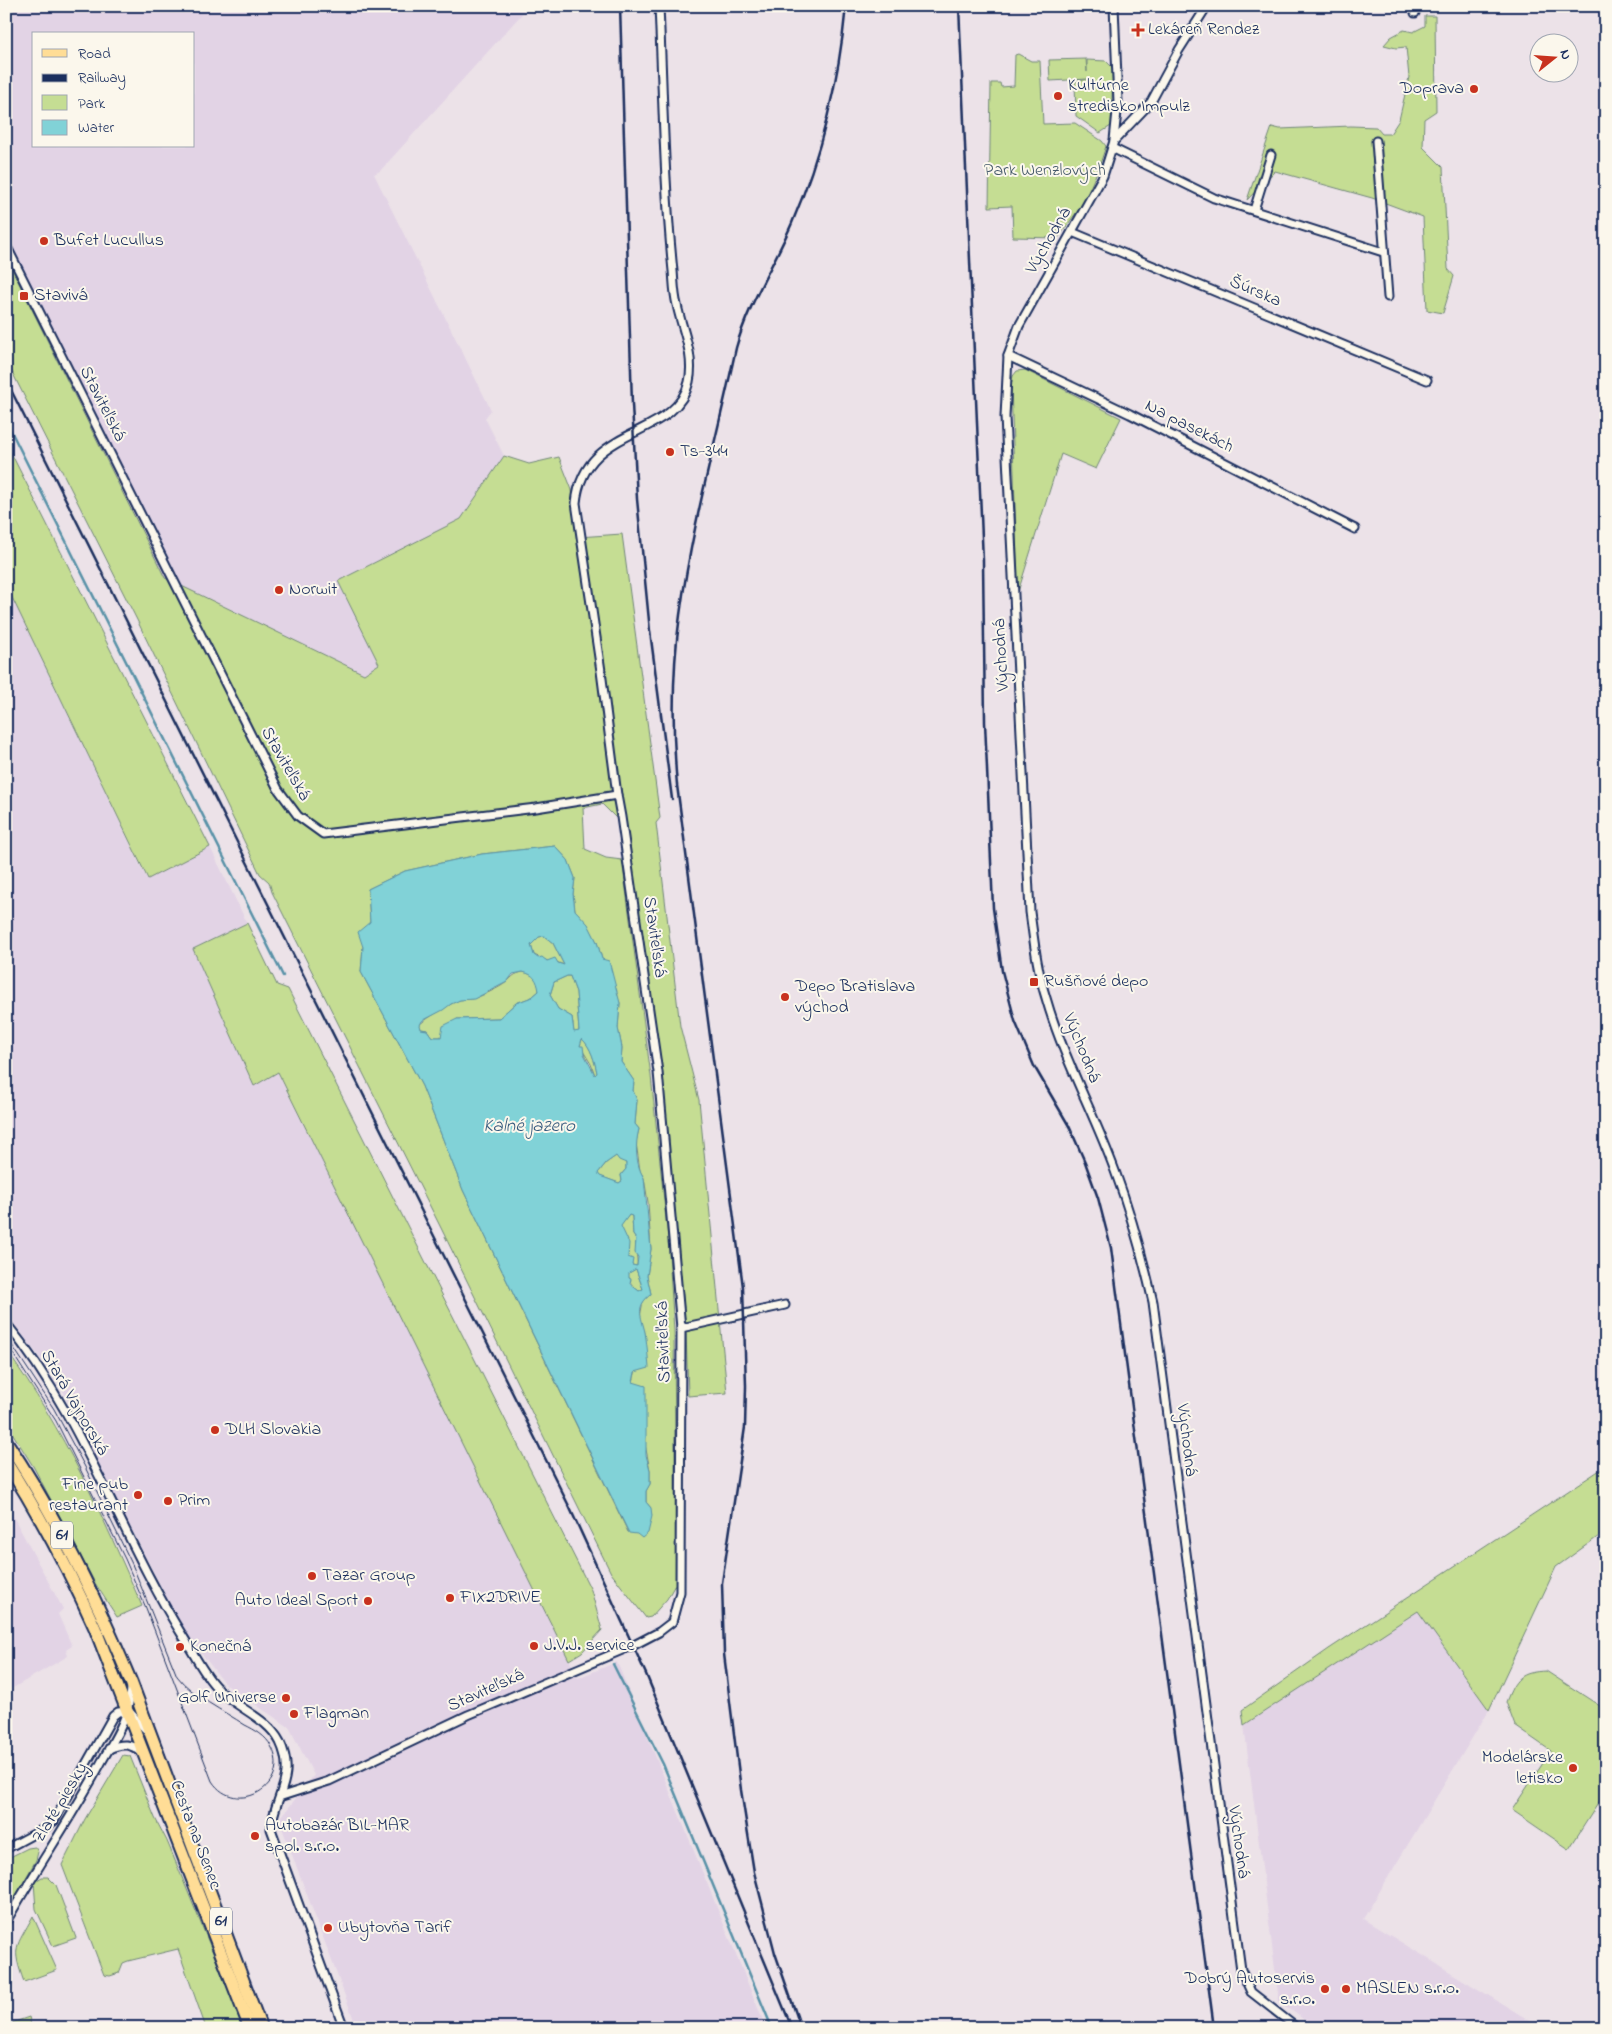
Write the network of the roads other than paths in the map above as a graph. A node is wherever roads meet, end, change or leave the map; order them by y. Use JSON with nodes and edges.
{"nodes":[{"id":1,"x":659,"y":6,"type":"edge"},
{"id":2,"x":1114,"y":6,"type":"edge"},
{"id":3,"x":1207,"y":6,"type":"edge"},
{"id":4,"x":1376,"y":141,"type":"dead end"},
{"id":5,"x":1113,"y":144,"type":"junction"},
{"id":6,"x":1271,"y":155,"type":"dead end"},
{"id":7,"x":1254,"y":210,"type":"junction"},
{"id":8,"x":1072,"y":232,"type":"junction"},
{"id":9,"x":6,"y":246,"type":"edge"},
{"id":10,"x":1383,"y":252,"type":"junction"},
{"id":11,"x":1388,"y":297,"type":"dead end"},
{"id":12,"x":1008,"y":356,"type":"junction"},
{"id":13,"x":1427,"y":380,"type":"dead end"},
{"id":14,"x":1355,"y":529,"type":"dead end"},
{"id":15,"x":617,"y":796,"type":"junction"},
{"id":16,"x":785,"y":1305,"type":"dead end"},
{"id":17,"x":6,"y":1323,"type":"edge"},
{"id":18,"x":681,"y":1328,"type":"junction"},
{"id":19,"x":6,"y":1441,"type":"edge"},
{"id":20,"x":6,"y":1462,"type":"edge"},
{"id":21,"x":132,"y":1682,"type":"junction"},
{"id":22,"x":128,"y":1711,"type":"junction"},
{"id":23,"x":153,"y":1739,"type":"junction"},
{"id":24,"x":109,"y":1749,"type":"junction"},
{"id":25,"x":147,"y":1758,"type":"junction"},
{"id":26,"x":282,"y":1796,"type":"junction"},
{"id":27,"x":6,"y":1849,"type":"edge"},
{"id":28,"x":6,"y":1922,"type":"edge"},
{"id":29,"x":250,"y":2028,"type":"edge"},
{"id":30,"x":261,"y":2028,"type":"edge"},
{"id":31,"x":344,"y":2028,"type":"edge"},
{"id":32,"x":1297,"y":2028,"type":"edge"}],
"edges":[{"from":1,"to":15,"type":"street"},
{"from":2,"to":5,"type":"street"},
{"from":3,"to":5,"type":"street","name":"Východná"},
{"from":4,"to":10,"type":"street"},
{"from":5,"to":7,"type":"street"},
{"from":5,"to":8,"type":"street","name":"Východná"},
{"from":6,"to":7,"type":"street"},
{"from":7,"to":10,"type":"street"},
{"from":8,"to":12,"type":"street","name":"Východná"},
{"from":8,"to":13,"type":"street","name":"Šúrska"},
{"from":9,"to":15,"type":"street","name":"Staviteľská"},
{"from":10,"to":11,"type":"street"},
{"from":12,"to":14,"type":"street","name":"Na pasekách"},
{"from":12,"to":32,"type":"street","name":"Východná"},
{"from":15,"to":18,"type":"street","name":"Staviteľská"},
{"from":16,"to":18,"type":"street"},
{"from":17,"to":26,"type":"street","name":"Stará Vajnorská"},
{"from":18,"to":26,"type":"street","name":"Staviteľská"},
{"from":19,"to":21,"type":"main road","name":"Cesta na Senec","number":"61"},
{"from":20,"to":22,"type":"main road","name":"Cesta na Senec","number":"61"},
{"from":21,"to":22,"type":"street","name":"Zlaté piesky"},
{"from":21,"to":23,"type":"main road","name":"Cesta na Senec","number":"61"},
{"from":22,"to":23,"type":"street","name":"Cesta na Senec"},
{"from":22,"to":24,"type":"street","name":"Zlaté piesky"},
{"from":22,"to":25,"type":"main road","name":"Cesta na Senec","number":"61"},
{"from":22,"to":27,"type":"street","name":"Zlaté piesky"},
{"from":23,"to":30,"type":"main road","name":"Cesta na Senec","number":"61"},
{"from":24,"to":25,"type":"street","name":"Zlaté piesky"},
{"from":24,"to":28,"type":"street","name":"Zlaté piesky"},
{"from":25,"to":29,"type":"main road","name":"Cesta na Senec","number":"61"},
{"from":26,"to":31,"type":"street","name":"Stará Vajnorská"}]}
